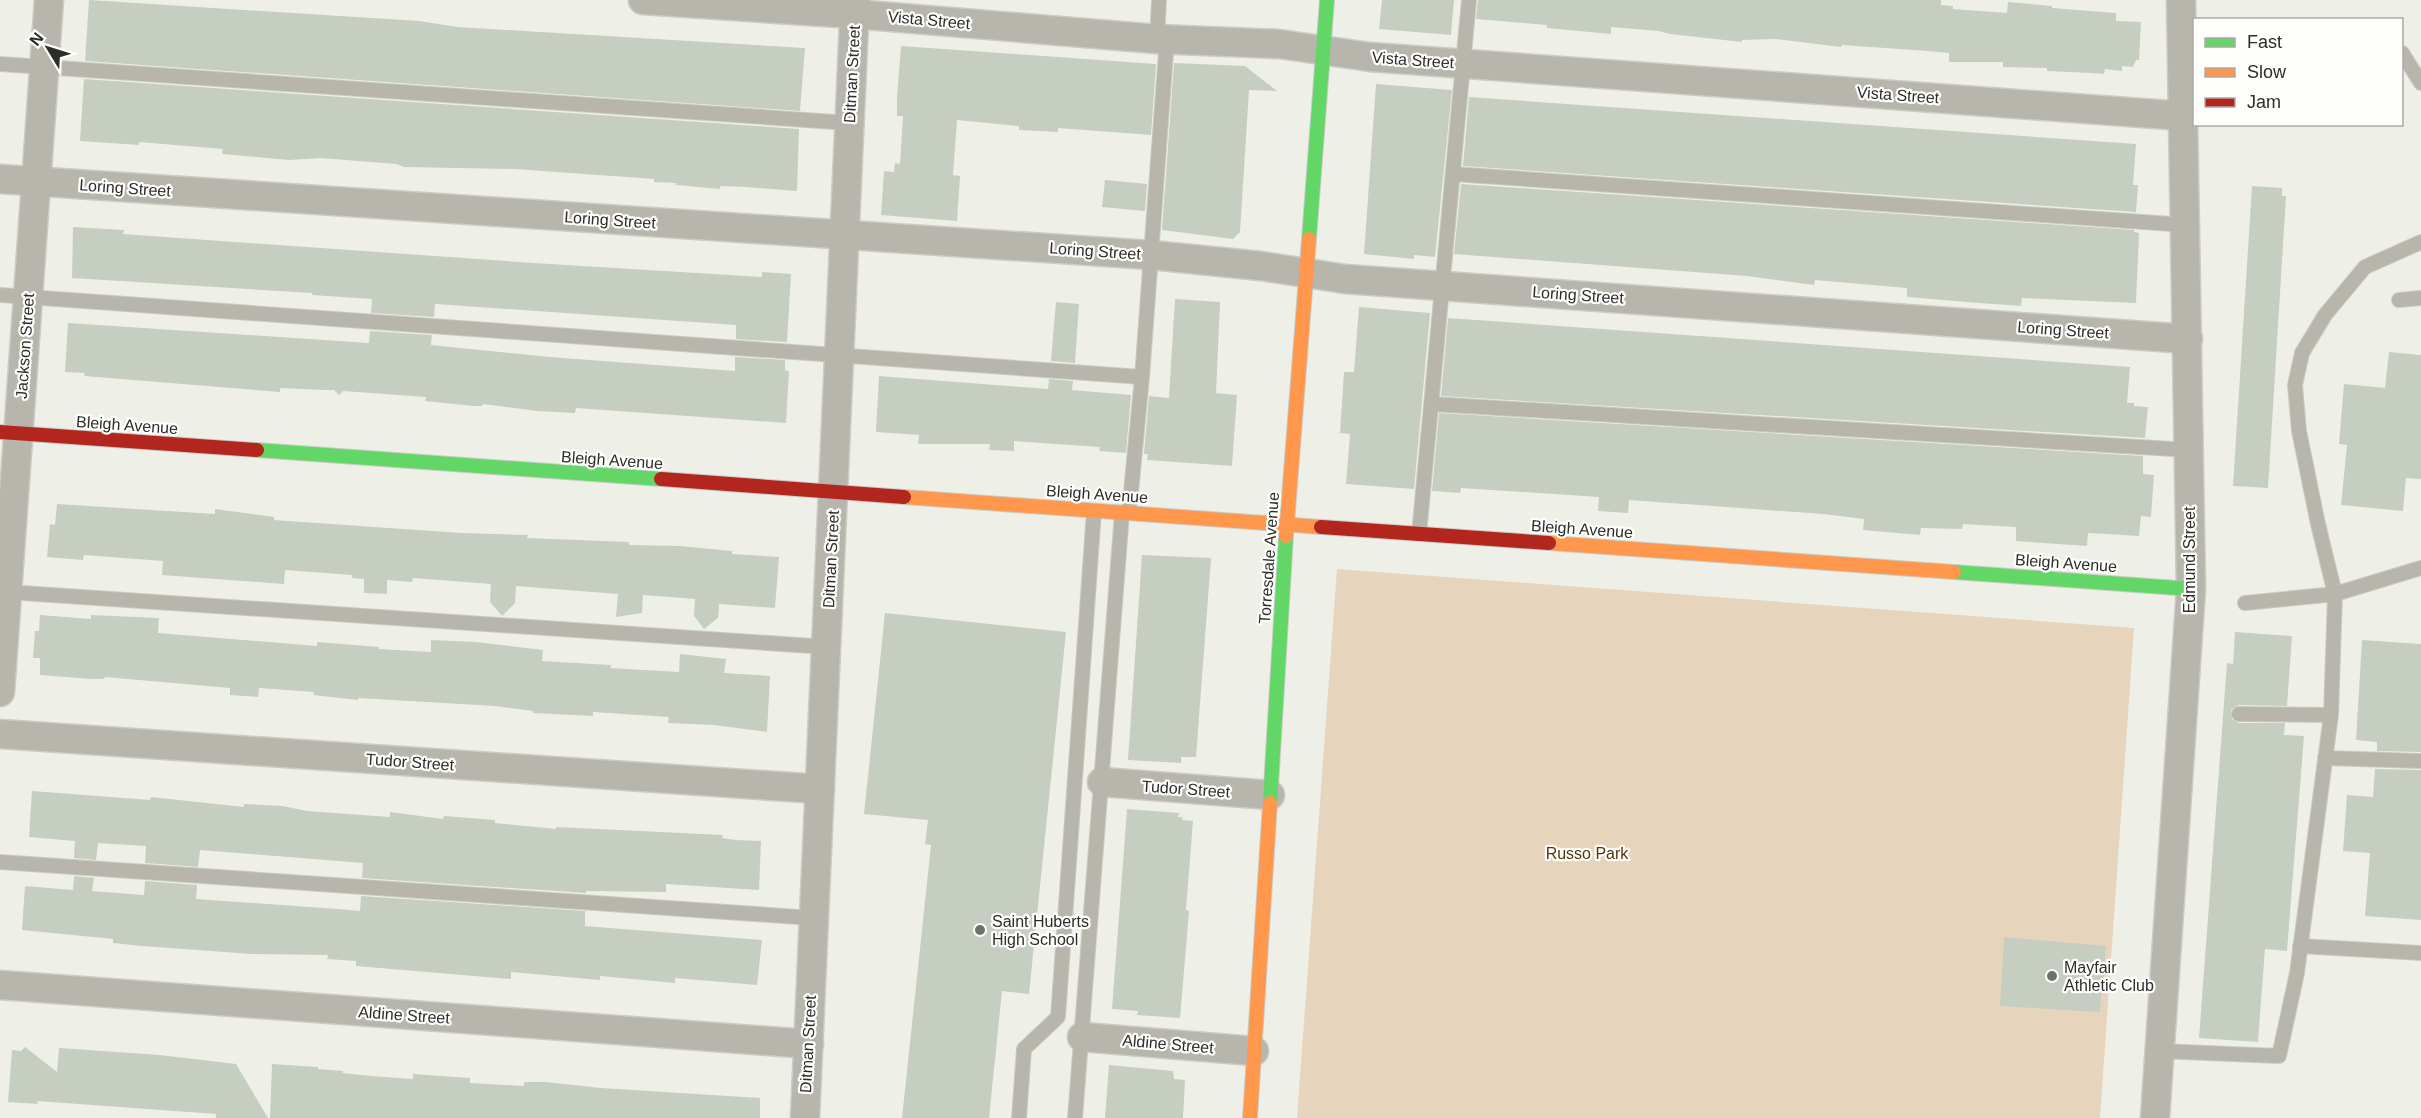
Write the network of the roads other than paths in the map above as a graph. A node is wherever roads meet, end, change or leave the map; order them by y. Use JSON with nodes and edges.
{"nodes":[{"id":1,"x":49,"y":0,"type":"edge"},
{"id":2,"x":643,"y":0,"type":"edge"},
{"id":3,"x":1159,"y":0,"type":"edge"},
{"id":4,"x":1327,"y":0,"type":"edge"},
{"id":5,"x":1469,"y":0,"type":"edge"},
{"id":6,"x":2181,"y":0,"type":"edge"},
{"id":7,"x":855,"y":7,"type":"edge"},
{"id":8,"x":1162,"y":39,"type":"junction"},
{"id":9,"x":1324,"y":51,"type":"junction"},
{"id":10,"x":2403,"y":55,"type":"edge"},
{"id":11,"x":0,"y":64,"type":"edge"},
{"id":12,"x":1464,"y":64,"type":"junction"},
{"id":13,"x":44,"y":67,"type":"junction"},
{"id":14,"x":2421,"y":83,"type":"edge"},
{"id":15,"x":2183,"y":116,"type":"junction"},
{"id":16,"x":849,"y":123,"type":"junction"},
{"id":17,"x":1453,"y":174,"type":"junction"},
{"id":18,"x":0,"y":179,"type":"edge"},
{"id":19,"x":35,"y":182,"type":"junction"},
{"id":20,"x":2186,"y":225,"type":"junction"},
{"id":21,"x":846,"y":236,"type":"junction"},
{"id":22,"x":2421,"y":242,"type":"edge"},
{"id":23,"x":1151,"y":255,"type":"junction"},
{"id":24,"x":1305,"y":274,"type":"junction"},
{"id":25,"x":1442,"y":285,"type":"junction"},
{"id":26,"x":14,"y":296,"type":"edge"},
{"id":27,"x":2421,"y":298,"type":"edge"},
{"id":28,"x":2399,"y":300,"type":"dead end"},
{"id":29,"x":2188,"y":339,"type":"junction"},
{"id":30,"x":839,"y":355,"type":"junction"},
{"id":31,"x":1142,"y":377,"type":"junction"},
{"id":32,"x":1432,"y":404,"type":"junction"},
{"id":33,"x":10,"y":433,"type":"edge"},
{"id":34,"x":2189,"y":450,"type":"junction"},
{"id":35,"x":834,"y":492,"type":"junction"},
{"id":36,"x":1094,"y":511,"type":"junction"},
{"id":37,"x":1126,"y":513,"type":"junction"},
{"id":38,"x":1288,"y":524,"type":"junction"},
{"id":39,"x":1419,"y":534,"type":"junction"},
{"id":40,"x":2421,"y":568,"type":"edge"},
{"id":41,"x":2191,"y":589,"type":"junction"},
{"id":42,"x":8,"y":592,"type":"junction"},
{"id":43,"x":2335,"y":594,"type":"junction"},
{"id":44,"x":2245,"y":603,"type":"dead end"},
{"id":45,"x":827,"y":647,"type":"junction"},
{"id":46,"x":0,"y":693,"type":"edge"},
{"id":47,"x":2239,"y":714,"type":"dead end"},
{"id":48,"x":2331,"y":715,"type":"junction"},
{"id":49,"x":0,"y":734,"type":"edge"},
{"id":50,"x":2325,"y":758,"type":"junction"},
{"id":51,"x":2421,"y":761,"type":"edge"},
{"id":52,"x":1102,"y":783,"type":"junction"},
{"id":53,"x":820,"y":789,"type":"junction"},
{"id":54,"x":1270,"y":795,"type":"junction"},
{"id":55,"x":0,"y":862,"type":"edge"},
{"id":56,"x":813,"y":918,"type":"junction"},
{"id":57,"x":2300,"y":946,"type":"junction"},
{"id":58,"x":2421,"y":953,"type":"edge"},
{"id":59,"x":0,"y":985,"type":"edge"},
{"id":60,"x":1082,"y":1037,"type":"junction"},
{"id":61,"x":809,"y":1044,"type":"junction"},
{"id":62,"x":2159,"y":1050,"type":"junction"},
{"id":63,"x":1254,"y":1051,"type":"junction"},
{"id":64,"x":805,"y":1118,"type":"edge"},
{"id":65,"x":1019,"y":1118,"type":"edge"},
{"id":66,"x":1075,"y":1118,"type":"edge"},
{"id":67,"x":1250,"y":1118,"type":"edge"},
{"id":68,"x":2155,"y":1118,"type":"edge"}],
"edges":[{"from":1,"to":13,"type":"street","name":"Jackson Street"},
{"from":2,"to":7,"type":"street","name":"Vista Street"},
{"from":3,"to":8,"type":"lane"},
{"from":4,"to":9,"type":"street","name":"Torresdale Avenue"},
{"from":5,"to":12,"type":"lane"},
{"from":6,"to":15,"type":"street","name":"Edmund Street"},
{"from":7,"to":8,"type":"street","name":"Vista Street"},
{"from":7,"to":16,"type":"street","name":"Ditman Street"},
{"from":8,"to":9,"type":"street","name":"Vista Street"},
{"from":8,"to":23,"type":"lane"},
{"from":9,"to":12,"type":"street","name":"Vista Street"},
{"from":9,"to":24,"type":"street","name":"Torresdale Avenue"},
{"from":10,"to":14,"type":"lane"},
{"from":11,"to":13,"type":"lane"},
{"from":12,"to":15,"type":"street","name":"Vista Street"},
{"from":12,"to":17,"type":"lane"},
{"from":13,"to":16,"type":"lane"},
{"from":13,"to":19,"type":"street","name":"Jackson Street"},
{"from":15,"to":20,"type":"street","name":"Edmund Street"},
{"from":16,"to":21,"type":"street","name":"Ditman Street"},
{"from":17,"to":20,"type":"lane"},
{"from":17,"to":25,"type":"lane"},
{"from":18,"to":19,"type":"street","name":"Loring Street"},
{"from":19,"to":21,"type":"street","name":"Loring Street"},
{"from":19,"to":26,"type":"street","name":"Jackson Street"},
{"from":20,"to":29,"type":"street","name":"Edmund Street"},
{"from":21,"to":23,"type":"street","name":"Loring Street"},
{"from":21,"to":30,"type":"street","name":"Ditman Street"},
{"from":22,"to":43,"type":"lane"},
{"from":23,"to":24,"type":"street","name":"Loring Street"},
{"from":23,"to":31,"type":"lane"},
{"from":24,"to":25,"type":"street","name":"Loring Street"},
{"from":24,"to":38,"type":"street","name":"Torresdale Avenue"},
{"from":25,"to":29,"type":"street","name":"Loring Street"},
{"from":25,"to":32,"type":"lane"},
{"from":26,"to":30,"type":"lane"},
{"from":26,"to":33,"type":"street","name":"Jackson Street"},
{"from":27,"to":28,"type":"lane"},
{"from":29,"to":34,"type":"street","name":"Edmund Street"},
{"from":30,"to":31,"type":"lane"},
{"from":30,"to":35,"type":"street","name":"Ditman Street"},
{"from":31,"to":37,"type":"lane"},
{"from":32,"to":34,"type":"lane"},
{"from":32,"to":39,"type":"lane"},
{"from":33,"to":35,"type":"street","name":"Bleigh Avenue"},
{"from":33,"to":42,"type":"street","name":"Jackson Street"},
{"from":34,"to":41,"type":"street","name":"Edmund Street"},
{"from":35,"to":36,"type":"street","name":"Bleigh Avenue"},
{"from":35,"to":45,"type":"street","name":"Ditman Street"},
{"from":36,"to":37,"type":"street","name":"Bleigh Avenue"},
{"from":36,"to":65,"type":"lane"},
{"from":37,"to":38,"type":"street","name":"Bleigh Avenue"},
{"from":37,"to":52,"type":"lane"},
{"from":38,"to":39,"type":"street","name":"Bleigh Avenue"},
{"from":38,"to":54,"type":"street","name":"Torresdale Avenue"},
{"from":39,"to":41,"type":"street","name":"Bleigh Avenue"},
{"from":40,"to":43,"type":"lane"},
{"from":41,"to":62,"type":"street","name":"Edmund Street"},
{"from":42,"to":45,"type":"lane"},
{"from":42,"to":46,"type":"street","name":"Jackson Street"},
{"from":43,"to":44,"type":"lane"},
{"from":43,"to":48,"type":"lane"},
{"from":45,"to":53,"type":"street","name":"Ditman Street"},
{"from":47,"to":48,"type":"lane"},
{"from":48,"to":50,"type":"lane"},
{"from":49,"to":53,"type":"street","name":"Tudor Street"},
{"from":50,"to":51,"type":"lane"},
{"from":50,"to":57,"type":"lane"},
{"from":52,"to":54,"type":"street","name":"Tudor Street"},
{"from":52,"to":60,"type":"lane"},
{"from":53,"to":56,"type":"street","name":"Ditman Street"},
{"from":54,"to":63,"type":"street","name":"Torresdale Avenue"},
{"from":55,"to":56,"type":"lane"},
{"from":56,"to":61,"type":"street","name":"Ditman Street"},
{"from":57,"to":58,"type":"lane"},
{"from":57,"to":62,"type":"lane"},
{"from":59,"to":61,"type":"street","name":"Aldine Street"},
{"from":60,"to":63,"type":"street","name":"Aldine Street"},
{"from":60,"to":66,"type":"lane"},
{"from":61,"to":64,"type":"street","name":"Ditman Street"},
{"from":62,"to":68,"type":"street","name":"Edmund Street"},
{"from":63,"to":67,"type":"street","name":"Torresdale Avenue"}]}
